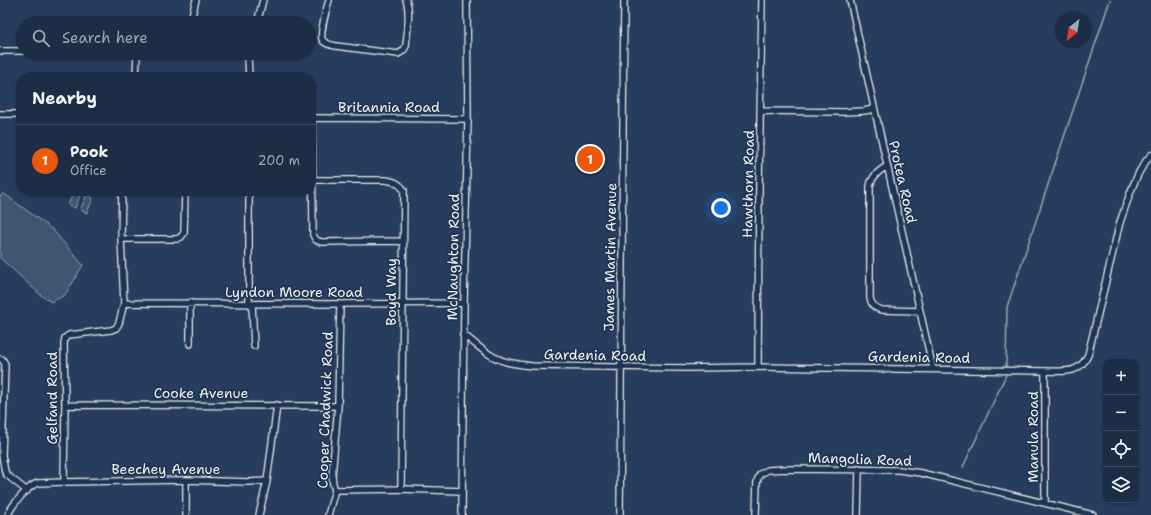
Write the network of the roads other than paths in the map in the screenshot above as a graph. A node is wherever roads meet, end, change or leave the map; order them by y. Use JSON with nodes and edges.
{"nodes":[{"id":1,"x":196,"y":0,"type":"edge"},
{"id":2,"x":263,"y":0,"type":"edge"},
{"id":3,"x":329,"y":0,"type":"edge"},
{"id":4,"x":406,"y":0,"type":"edge"},
{"id":5,"x":467,"y":0,"type":"edge"},
{"id":6,"x":624,"y":0,"type":"edge"},
{"id":7,"x":762,"y":0,"type":"edge"},
{"id":8,"x":850,"y":0,"type":"edge"},
{"id":9,"x":192,"y":16,"type":"edge"},
{"id":10,"x":259,"y":16,"type":"edge"},
{"id":11,"x":0,"y":51,"type":"edge"},
{"id":12,"x":16,"y":51,"type":"edge"},
{"id":13,"x":137,"y":60,"type":"edge"},
{"id":14,"x":248,"y":60,"type":"edge"},
{"id":15,"x":136,"y":72,"type":"edge"},
{"id":16,"x":249,"y":72,"type":"edge"},
{"id":17,"x":874,"y":109,"type":"junction"},
{"id":18,"x":761,"y":111,"type":"junction"},
{"id":19,"x":0,"y":114,"type":"edge"},
{"id":20,"x":16,"y":114,"type":"edge"},
{"id":21,"x":316,"y":118,"type":"edge"},
{"id":22,"x":468,"y":119,"type":"junction"},
{"id":23,"x":1151,"y":155,"type":"edge"},
{"id":24,"x":887,"y":166,"type":"junction"},
{"id":25,"x":316,"y":180,"type":"edge"},
{"id":26,"x":122,"y":196,"type":"edge"},
{"id":27,"x":185,"y":196,"type":"edge"},
{"id":28,"x":249,"y":196,"type":"edge"},
{"id":29,"x":313,"y":196,"type":"edge"},
{"id":30,"x":121,"y":239,"type":"junction"},
{"id":31,"x":403,"y":241,"type":"junction"},
{"id":32,"x":124,"y":303,"type":"junction"},
{"id":33,"x":190,"y":303,"type":"junction"},
{"id":34,"x":403,"y":303,"type":"junction"},
{"id":35,"x":464,"y":303,"type":"junction"},
{"id":36,"x":250,"y":304,"type":"junction"},
{"id":37,"x":340,"y":304,"type":"junction"},
{"id":38,"x":920,"y":311,"type":"junction"},
{"id":39,"x":463,"y":334,"type":"junction"},
{"id":40,"x":190,"y":344,"type":"dead end"},
{"id":41,"x":254,"y":346,"type":"dead end"},
{"id":42,"x":0,"y":359,"type":"edge"},
{"id":43,"x":621,"y":367,"type":"junction"},
{"id":44,"x":758,"y":367,"type":"junction"},
{"id":45,"x":933,"y":369,"type":"junction"},
{"id":46,"x":1045,"y":371,"type":"junction"},
{"id":47,"x":65,"y":405,"type":"junction"},
{"id":48,"x":277,"y":405,"type":"junction"},
{"id":49,"x":338,"y":406,"type":"junction"},
{"id":50,"x":1,"y":455,"type":"edge"},
{"id":51,"x":859,"y":469,"type":"junction"},
{"id":52,"x":186,"y":480,"type":"junction"},
{"id":53,"x":267,"y":481,"type":"junction"},
{"id":54,"x":64,"y":482,"type":"junction"},
{"id":55,"x":401,"y":489,"type":"junction"},
{"id":56,"x":335,"y":490,"type":"junction"},
{"id":57,"x":462,"y":490,"type":"junction"},
{"id":58,"x":27,"y":491,"type":"junction"},
{"id":59,"x":1045,"y":502,"type":"junction"},
{"id":60,"x":8,"y":515,"type":"edge"},
{"id":61,"x":186,"y":515,"type":"edge"},
{"id":62,"x":259,"y":515,"type":"edge"},
{"id":63,"x":328,"y":515,"type":"edge"},
{"id":64,"x":462,"y":515,"type":"edge"},
{"id":65,"x":620,"y":515,"type":"edge"},
{"id":66,"x":756,"y":515,"type":"edge"},
{"id":67,"x":858,"y":515,"type":"edge"},
{"id":68,"x":1093,"y":515,"type":"edge"}],
"edges":[{"from":1,"to":9,"type":"street"},
{"from":2,"to":10,"type":"street"},
{"from":3,"to":4,"type":"street"},
{"from":5,"to":22,"type":"street","name":"McNaughton Road"},
{"from":6,"to":43,"type":"street","name":"James Martin Avenue"},
{"from":7,"to":18,"type":"street","name":"Hawthorn Road"},
{"from":8,"to":17,"type":"street","name":"Protea Road"},
{"from":11,"to":12,"type":"street"},
{"from":13,"to":15,"type":"street"},
{"from":14,"to":16,"type":"street"},
{"from":17,"to":18,"type":"street"},
{"from":17,"to":24,"type":"street","name":"Protea Road"},
{"from":18,"to":44,"type":"street","name":"Hawthorn Road"},
{"from":19,"to":20,"type":"street"},
{"from":21,"to":22,"type":"street","name":"Britannia Road"},
{"from":22,"to":35,"type":"street","name":"McNaughton Road"},
{"from":23,"to":46,"type":"street","name":"Gardenia Road"},
{"from":24,"to":38,"type":"street","name":"Protea Road"},
{"from":24,"to":38,"type":"street"},
{"from":25,"to":31,"type":"street","name":"Boyd Way"},
{"from":26,"to":30,"type":"street","name":"Gelfand Road"},
{"from":27,"to":30,"type":"street"},
{"from":28,"to":36,"type":"street"},
{"from":29,"to":31,"type":"street"},
{"from":30,"to":32,"type":"street","name":"Gelfand Road"},
{"from":31,"to":34,"type":"street","name":"Boyd Way"},
{"from":32,"to":33,"type":"street","name":"Lyndon Moore Road"},
{"from":32,"to":47,"type":"street","name":"Gelfand Road"},
{"from":33,"to":36,"type":"street","name":"Lyndon Moore Road"},
{"from":33,"to":40,"type":"street"},
{"from":34,"to":35,"type":"street","name":"Lyndon Moore Road"},
{"from":34,"to":37,"type":"street","name":"Lyndon Moore Road"},
{"from":34,"to":55,"type":"street","name":"Boyd Way"},
{"from":35,"to":39,"type":"street","name":"McNaughton Road"},
{"from":36,"to":37,"type":"street","name":"Lyndon Moore Road"},
{"from":36,"to":41,"type":"street"},
{"from":37,"to":49,"type":"street","name":"Cooper Chadwick Road"},
{"from":38,"to":45,"type":"street","name":"Protea Road"},
{"from":39,"to":43,"type":"street","name":"Gardenia Road"},
{"from":39,"to":57,"type":"street","name":"McNaughton Road"},
{"from":42,"to":50,"type":"street"},
{"from":43,"to":44,"type":"street","name":"Gardenia Road"},
{"from":43,"to":65,"type":"street","name":"James Martin Avenue"},
{"from":44,"to":45,"type":"street","name":"Gardenia Road"},
{"from":45,"to":46,"type":"street","name":"Gardenia Road"},
{"from":46,"to":59,"type":"street","name":"Manula Road"},
{"from":47,"to":48,"type":"street","name":"Cooke Avenue"},
{"from":47,"to":54,"type":"street","name":"Gelfand Road"},
{"from":48,"to":49,"type":"street","name":"Cooke Avenue"},
{"from":48,"to":53,"type":"street"},
{"from":49,"to":56,"type":"street","name":"Cooper Chadwick Road"},
{"from":50,"to":58,"type":"street"},
{"from":51,"to":59,"type":"street","name":"Mangolia Road"},
{"from":51,"to":66,"type":"street","name":"Mangolia Road"},
{"from":51,"to":67,"type":"street"},
{"from":52,"to":53,"type":"street","name":"Beechey Avenue"},
{"from":52,"to":54,"type":"street","name":"Beechey Avenue"},
{"from":52,"to":61,"type":"street"},
{"from":53,"to":62,"type":"street"},
{"from":54,"to":58,"type":"street","name":"Beechey Avenue"},
{"from":55,"to":56,"type":"street"},
{"from":55,"to":57,"type":"street"},
{"from":56,"to":63,"type":"street","name":"Cooper Chadwick Road"},
{"from":57,"to":64,"type":"street","name":"McNaughton Road"},
{"from":58,"to":60,"type":"street"},
{"from":59,"to":68,"type":"street","name":"Mangolia Road"}]}
